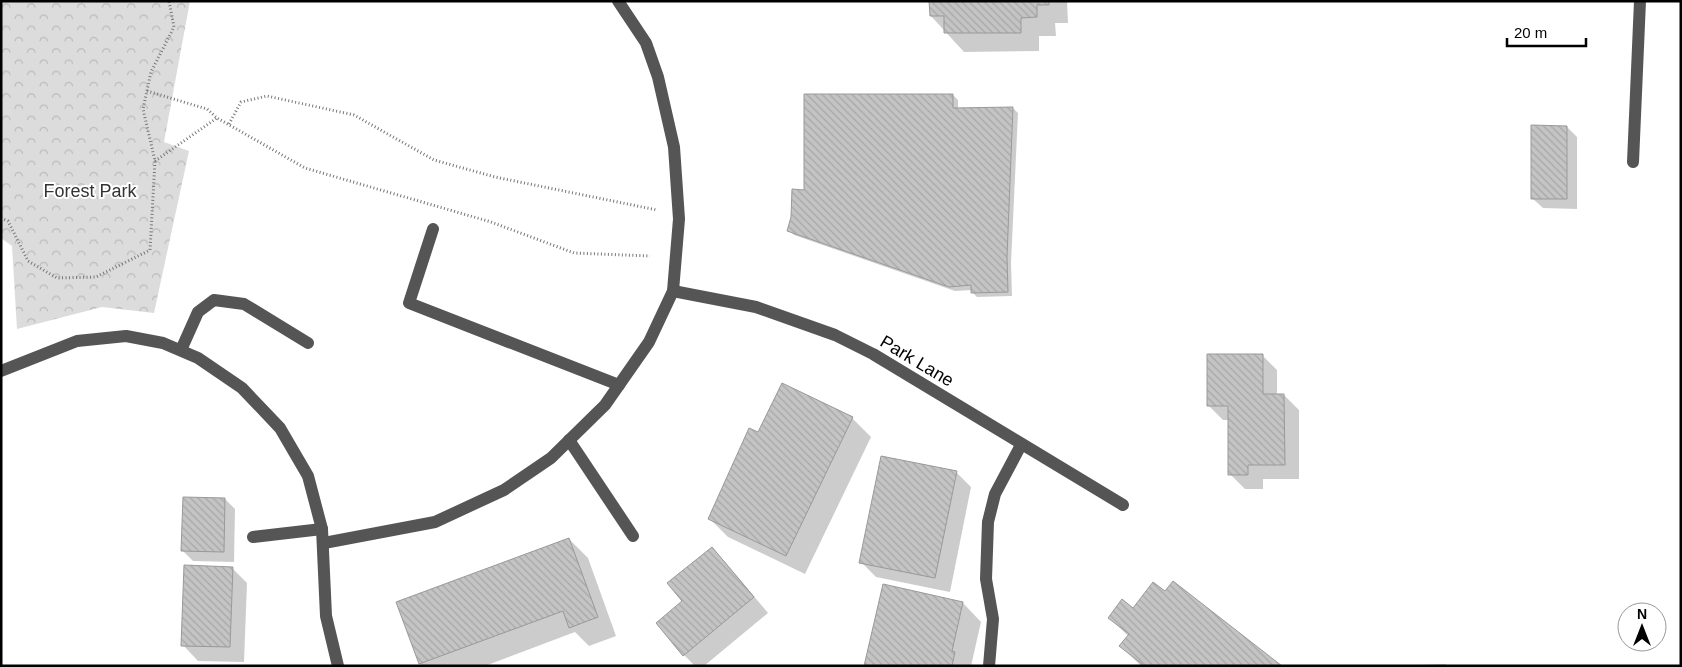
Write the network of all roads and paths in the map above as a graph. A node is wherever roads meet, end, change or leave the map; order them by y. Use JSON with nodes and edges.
{"nodes":[{"id":1,"x":170,"y":1,"type":"edge"},
{"id":2,"x":618,"y":1,"type":"edge"},
{"id":3,"x":1640,"y":1,"type":"edge"},
{"id":4,"x":147,"y":91,"type":"junction"},
{"id":5,"x":217,"y":118,"type":"junction"},
{"id":6,"x":229,"y":124,"type":"junction"},
{"id":7,"x":155,"y":161,"type":"junction"},
{"id":8,"x":1633,"y":162,"type":"dead end"},
{"id":9,"x":657,"y":210,"type":"dead end"},
{"id":10,"x":1,"y":218,"type":"edge"},
{"id":11,"x":433,"y":229,"type":"dead end"},
{"id":12,"x":650,"y":256,"type":"dead end"},
{"id":13,"x":673,"y":291,"type":"junction"},
{"id":14,"x":308,"y":343,"type":"dead end"},
{"id":15,"x":181,"y":350,"type":"junction"},
{"id":16,"x":1,"y":371,"type":"edge"},
{"id":17,"x":620,"y":385,"type":"junction"},
{"id":18,"x":569,"y":440,"type":"junction"},
{"id":19,"x":1021,"y":445,"type":"junction"},
{"id":20,"x":1123,"y":505,"type":"dead end"},
{"id":21,"x":322,"y":529,"type":"junction"},
{"id":22,"x":633,"y":536,"type":"dead end"},
{"id":23,"x":253,"y":537,"type":"dead end"},
{"id":24,"x":324,"y":543,"type":"junction"},
{"id":25,"x":338,"y":666,"type":"edge"},
{"id":26,"x":989,"y":666,"type":"edge"}],
"edges":[{"from":1,"to":4,"type":"path"},
{"from":2,"to":13,"type":"street"},
{"from":3,"to":8,"type":"street"},
{"from":4,"to":5,"type":"path"},
{"from":4,"to":7,"type":"path"},
{"from":5,"to":6,"type":"path"},
{"from":5,"to":7,"type":"path"},
{"from":6,"to":9,"type":"path"},
{"from":6,"to":12,"type":"path"},
{"from":7,"to":10,"type":"path"},
{"from":11,"to":17,"type":"street"},
{"from":13,"to":17,"type":"street"},
{"from":13,"to":19,"type":"street","name":"Park Lane"},
{"from":14,"to":15,"type":"street"},
{"from":15,"to":16,"type":"street"},
{"from":15,"to":21,"type":"street"},
{"from":17,"to":18,"type":"street"},
{"from":18,"to":22,"type":"street"},
{"from":18,"to":24,"type":"street"},
{"from":19,"to":20,"type":"street","name":"Park Lane"},
{"from":19,"to":26,"type":"street"},
{"from":21,"to":23,"type":"street"},
{"from":21,"to":24,"type":"street"},
{"from":24,"to":25,"type":"street"}]}
